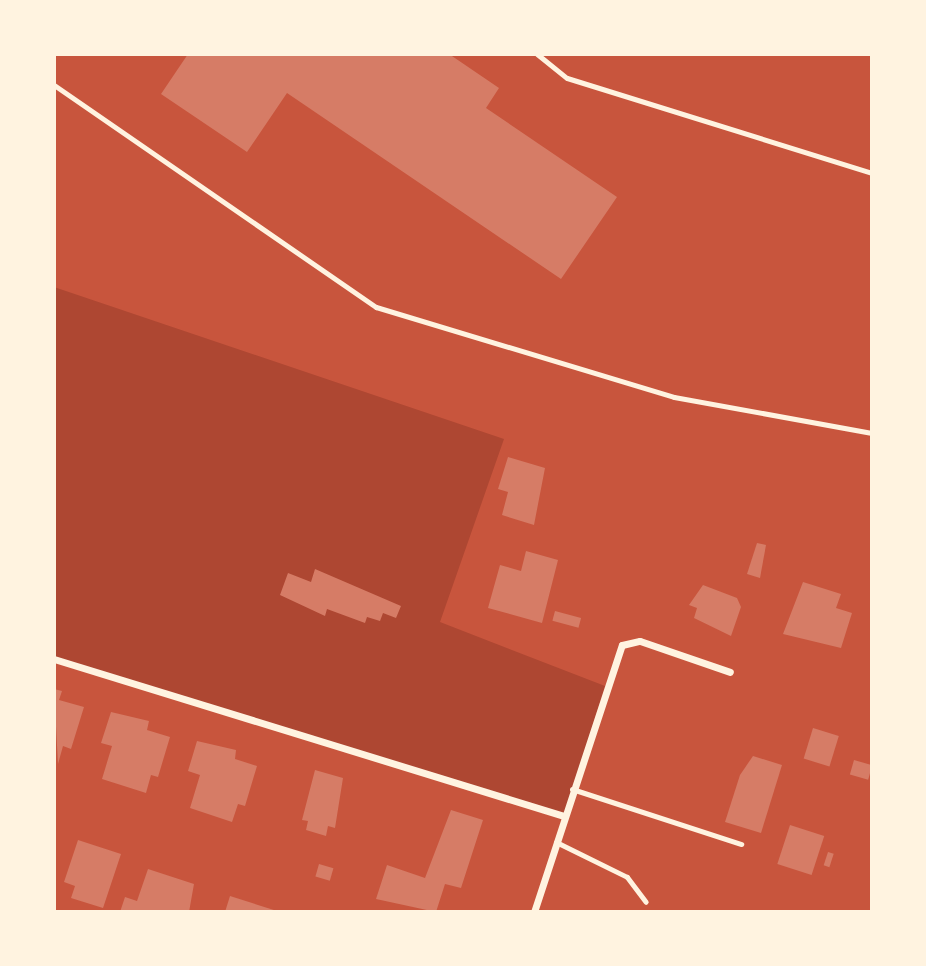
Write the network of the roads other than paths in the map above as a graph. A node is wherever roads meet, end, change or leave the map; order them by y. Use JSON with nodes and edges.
{"nodes":[{"id":1,"x":537,"y":54,"type":"edge"},
{"id":2,"x":54,"y":85,"type":"edge"},
{"id":3,"x":872,"y":173,"type":"edge"},
{"id":4,"x":872,"y":433,"type":"edge"},
{"id":5,"x":54,"y":659,"type":"edge"},
{"id":6,"x":730,"y":673,"type":"dead end"},
{"id":7,"x":572,"y":789,"type":"junction"},
{"id":8,"x":564,"y":816,"type":"junction"},
{"id":9,"x":556,"y":842,"type":"junction"},
{"id":10,"x":741,"y":844,"type":"dead end"},
{"id":11,"x":646,"y":902,"type":"dead end"},
{"id":12,"x":534,"y":912,"type":"edge"}],
"edges":[{"from":1,"to":3,"type":"lane"},
{"from":2,"to":4,"type":"lane"},
{"from":5,"to":8,"type":"street"},
{"from":6,"to":7,"type":"street"},
{"from":7,"to":8,"type":"street"},
{"from":7,"to":10,"type":"lane"},
{"from":8,"to":9,"type":"street"},
{"from":9,"to":11,"type":"lane"},
{"from":9,"to":12,"type":"street"}]}
